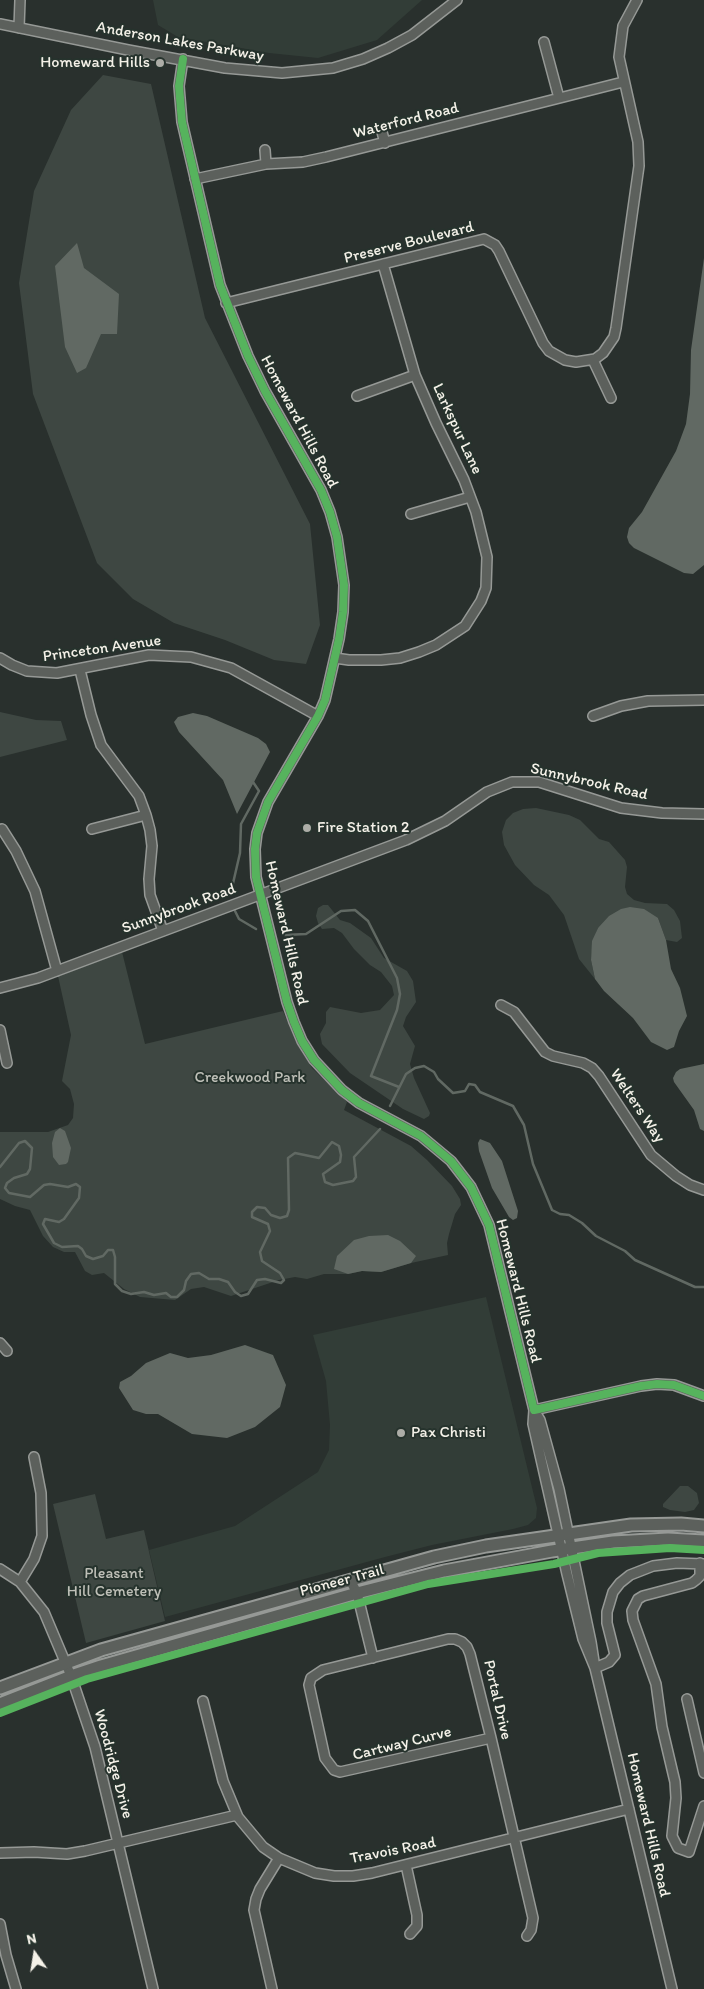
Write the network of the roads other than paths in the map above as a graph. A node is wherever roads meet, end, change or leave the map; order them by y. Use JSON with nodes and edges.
{"nodes":[{"id":1,"x":20,"y":0,"type":"edge"},
{"id":2,"x":457,"y":0,"type":"edge"},
{"id":3,"x":637,"y":0,"type":"edge"},
{"id":4,"x":0,"y":24,"type":"edge"},
{"id":5,"x":19,"y":28,"type":"junction"},
{"id":6,"x":544,"y":42,"type":"dead end"},
{"id":7,"x":182,"y":59,"type":"junction"},
{"id":8,"x":623,"y":82,"type":"junction"},
{"id":9,"x":559,"y":98,"type":"junction"},
{"id":10,"x":382,"y":132,"type":"dead end"},
{"id":11,"x":385,"y":142,"type":"junction"},
{"id":12,"x":265,"y":150,"type":"dead end"},
{"id":13,"x":266,"y":164,"type":"junction"},
{"id":14,"x":195,"y":179,"type":"junction"},
{"id":15,"x":383,"y":264,"type":"junction"},
{"id":16,"x":226,"y":303,"type":"junction"},
{"id":17,"x":593,"y":360,"type":"junction"},
{"id":18,"x":415,"y":375,"type":"junction"},
{"id":19,"x":357,"y":396,"type":"dead end"},
{"id":20,"x":611,"y":398,"type":"dead end"},
{"id":21,"x":470,"y":497,"type":"junction"},
{"id":22,"x":411,"y":514,"type":"dead end"},
{"id":23,"x":0,"y":658,"type":"edge"},
{"id":24,"x":335,"y":658,"type":"junction"},
{"id":25,"x":80,"y":670,"type":"junction"},
{"id":26,"x":704,"y":700,"type":"edge"},
{"id":27,"x":318,"y":716,"type":"junction"},
{"id":28,"x":593,"y":716,"type":"dead end"},
{"id":29,"x":704,"y":814,"type":"edge"},
{"id":30,"x":146,"y":815,"type":"junction"},
{"id":31,"x":92,"y":828,"type":"dead end"},
{"id":32,"x":2,"y":829,"type":"dead end"},
{"id":33,"x":261,"y":894,"type":"junction"},
{"id":34,"x":162,"y":931,"type":"junction"},
{"id":35,"x":57,"y":971,"type":"junction"},
{"id":36,"x":0,"y":988,"type":"edge"},
{"id":37,"x":501,"y":1005,"type":"dead end"},
{"id":38,"x":0,"y":1030,"type":"edge"},
{"id":39,"x":7,"y":1062,"type":"dead end"},
{"id":40,"x":704,"y":1190,"type":"edge"},
{"id":41,"x":0,"y":1343,"type":"edge"},
{"id":42,"x":6,"y":1351,"type":"dead end"},
{"id":43,"x":704,"y":1396,"type":"edge"},
{"id":44,"x":534,"y":1410,"type":"junction"},
{"id":45,"x":34,"y":1457,"type":"dead end"},
{"id":46,"x":704,"y":1526,"type":"edge"},
{"id":47,"x":563,"y":1534,"type":"junction"},
{"id":48,"x":704,"y":1541,"type":"edge"},
{"id":49,"x":567,"y":1549,"type":"junction"},
{"id":50,"x":702,"y":1563,"type":"edge"},
{"id":51,"x":0,"y":1569,"type":"edge"},
{"id":52,"x":350,"y":1580,"type":"junction"},
{"id":53,"x":20,"y":1582,"type":"junction"},
{"id":54,"x":357,"y":1593,"type":"junction"},
{"id":55,"x":373,"y":1658,"type":"junction"},
{"id":56,"x":65,"y":1662,"type":"junction"},
{"id":57,"x":595,"y":1668,"type":"junction"},
{"id":58,"x":71,"y":1676,"type":"junction"},
{"id":59,"x":0,"y":1688,"type":"edge"},
{"id":60,"x":687,"y":1699,"type":"dead end"},
{"id":61,"x":203,"y":1702,"type":"dead end"},
{"id":62,"x":0,"y":1704,"type":"edge"},
{"id":63,"x":490,"y":1738,"type":"junction"},
{"id":64,"x":704,"y":1773,"type":"edge"},
{"id":65,"x":704,"y":1806,"type":"edge"},
{"id":66,"x":630,"y":1810,"type":"junction"},
{"id":67,"x":236,"y":1815,"type":"junction"},
{"id":68,"x":515,"y":1839,"type":"junction"},
{"id":69,"x":118,"y":1844,"type":"junction"},
{"id":70,"x":0,"y":1853,"type":"edge"},
{"id":71,"x":279,"y":1858,"type":"junction"},
{"id":72,"x":406,"y":1865,"type":"junction"},
{"id":73,"x":0,"y":1924,"type":"edge"},
{"id":74,"x":410,"y":1934,"type":"dead end"},
{"id":75,"x":527,"y":1936,"type":"dead end"},
{"id":76,"x":16,"y":1989,"type":"edge"},
{"id":77,"x":153,"y":1989,"type":"edge"},
{"id":78,"x":272,"y":1989,"type":"edge"},
{"id":79,"x":672,"y":1989,"type":"edge"}],
"edges":[{"from":1,"to":5,"type":"street"},
{"from":2,"to":7,"type":"street","name":"Anderson Lakes Parkway"},
{"from":3,"to":8,"type":"street"},
{"from":4,"to":5,"type":"street","name":"Anderson Lakes Parkway"},
{"from":5,"to":7,"type":"street","name":"Anderson Lakes Parkway"},
{"from":6,"to":9,"type":"street"},
{"from":7,"to":14,"type":"street","name":"Homeward Hills Road"},
{"from":8,"to":9,"type":"street","name":"Waterford Road"},
{"from":8,"to":17,"type":"street"},
{"from":9,"to":11,"type":"street","name":"Waterford Road"},
{"from":10,"to":11,"type":"street"},
{"from":11,"to":13,"type":"street","name":"Waterford Road"},
{"from":12,"to":13,"type":"street"},
{"from":13,"to":14,"type":"street","name":"Waterford Road"},
{"from":14,"to":16,"type":"street","name":"Homeward Hills Road"},
{"from":15,"to":16,"type":"street","name":"Preserve Boulevard"},
{"from":15,"to":17,"type":"street","name":"Preserve Boulevard"},
{"from":15,"to":18,"type":"street","name":"Larkspur Lane"},
{"from":16,"to":24,"type":"street","name":"Homeward Hills Road"},
{"from":17,"to":20,"type":"street"},
{"from":18,"to":19,"type":"street","name":"Larkspur Lane"},
{"from":18,"to":21,"type":"street","name":"Larkspur Lane"},
{"from":21,"to":22,"type":"street","name":"Larkspur Lane"},
{"from":21,"to":24,"type":"street","name":"Larkspur Lane"},
{"from":23,"to":25,"type":"street","name":"Princeton Avenue"},
{"from":24,"to":27,"type":"street","name":"Homeward Hills Road"},
{"from":25,"to":27,"type":"street","name":"Princeton Avenue"},
{"from":25,"to":30,"type":"street"},
{"from":26,"to":28,"type":"street"},
{"from":27,"to":33,"type":"street","name":"Homeward Hills Road"},
{"from":29,"to":33,"type":"street","name":"Sunnybrook Road"},
{"from":30,"to":31,"type":"street"},
{"from":30,"to":34,"type":"street"},
{"from":32,"to":35,"type":"street"},
{"from":33,"to":34,"type":"street","name":"Sunnybrook Road"},
{"from":33,"to":44,"type":"street","name":"Homeward Hills Road"},
{"from":34,"to":35,"type":"street","name":"Sunnybrook Road"},
{"from":35,"to":36,"type":"street","name":"Sunnybrook Road"},
{"from":37,"to":40,"type":"street","name":"Welters Way"},
{"from":38,"to":39,"type":"street"},
{"from":41,"to":42,"type":"street"},
{"from":43,"to":44,"type":"street"},
{"from":44,"to":47,"type":"street","name":"Homeward Hills Road"},
{"from":45,"to":53,"type":"street"},
{"from":46,"to":47,"type":"main road","name":"Pioneer Trail"},
{"from":47,"to":49,"type":"street","name":"Homeward Hills Road"},
{"from":47,"to":52,"type":"main road","name":"Pioneer Trail"},
{"from":48,"to":49,"type":"main road","name":"Pioneer Trail"},
{"from":49,"to":54,"type":"main road","name":"Pioneer Trail"},
{"from":49,"to":57,"type":"street","name":"Homeward Hills Road"},
{"from":50,"to":57,"type":"street"},
{"from":50,"to":65,"type":"street"},
{"from":51,"to":53,"type":"street","name":"Woodridge Drive"},
{"from":52,"to":54,"type":"street"},
{"from":52,"to":56,"type":"main road","name":"Pioneer Trail"},
{"from":53,"to":56,"type":"street","name":"Woodridge Drive"},
{"from":54,"to":55,"type":"street"},
{"from":54,"to":58,"type":"main road","name":"Pioneer Trail"},
{"from":55,"to":63,"type":"street","name":"Portal Drive"},
{"from":55,"to":63,"type":"street","name":"Cartway Curve"},
{"from":56,"to":58,"type":"street","name":"Woodridge Drive"},
{"from":56,"to":59,"type":"main road","name":"Pioneer Trail"},
{"from":57,"to":66,"type":"street","name":"Homeward Hills Road"},
{"from":58,"to":62,"type":"main road","name":"Pioneer Trail"},
{"from":58,"to":69,"type":"street","name":"Woodridge Drive"},
{"from":60,"to":64,"type":"street"},
{"from":61,"to":67,"type":"street","name":"Travois Road"},
{"from":63,"to":68,"type":"street","name":"Portal Drive"},
{"from":66,"to":68,"type":"street","name":"Travois Road"},
{"from":66,"to":79,"type":"street","name":"Homeward Hills Road"},
{"from":67,"to":69,"type":"street"},
{"from":67,"to":71,"type":"street","name":"Travois Road"},
{"from":68,"to":72,"type":"street","name":"Travois Road"},
{"from":68,"to":75,"type":"street","name":"Portal Drive"},
{"from":69,"to":70,"type":"street"},
{"from":69,"to":77,"type":"street","name":"Woodridge Drive"},
{"from":71,"to":72,"type":"street","name":"Travois Road"},
{"from":71,"to":78,"type":"street"},
{"from":72,"to":74,"type":"street"},
{"from":73,"to":76,"type":"street"}]}
